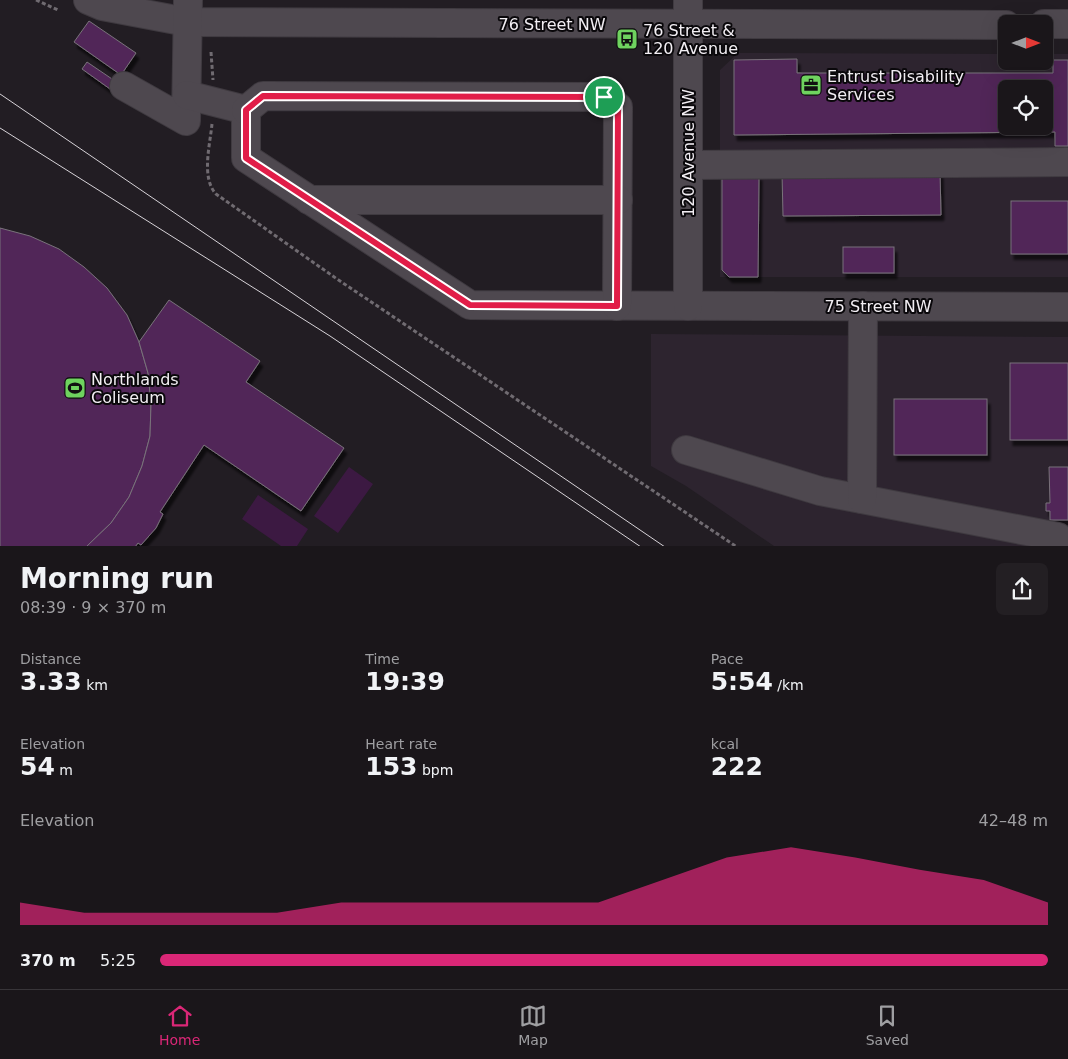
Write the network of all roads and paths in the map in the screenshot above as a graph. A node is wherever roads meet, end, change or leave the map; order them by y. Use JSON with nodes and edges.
{"nodes":[{"id":1,"x":36,"y":0,"type":"edge"},
{"id":2,"x":88,"y":0,"type":"edge"},
{"id":3,"x":58,"y":10,"type":"dead end"},
{"id":4,"x":688,"y":12,"type":"edge"},
{"id":5,"x":188,"y":20,"type":"edge"},
{"id":6,"x":998,"y":24,"type":"edge"},
{"id":7,"x":1053,"y":24,"type":"edge"},
{"id":8,"x":1068,"y":24,"type":"edge"},
{"id":9,"x":124,"y":86,"type":"dead end"},
{"id":10,"x":195,"y":106,"type":"junction"},
{"id":11,"x":246,"y":110,"type":"junction"},
{"id":12,"x":1068,"y":162,"type":"edge"},
{"id":13,"x":688,"y":166,"type":"junction"},
{"id":14,"x":309,"y":200,"type":"junction"},
{"id":15,"x":618,"y":200,"type":"junction"},
{"id":16,"x":617,"y":306,"type":"junction"},
{"id":17,"x":688,"y":306,"type":"junction"},
{"id":18,"x":863,"y":306,"type":"junction"},
{"id":19,"x":1068,"y":306,"type":"edge"},
{"id":20,"x":686,"y":450,"type":"dead end"},
{"id":21,"x":862,"y":499,"type":"junction"},
{"id":22,"x":1058,"y":537,"type":"dead end"},
{"id":23,"x":737,"y":546,"type":"edge"}],
"edges":[{"from":1,"to":3,"type":"path"},
{"from":2,"to":5,"type":"street","name":"76 Street NW"},
{"from":4,"to":5,"type":"street","name":"76 Street NW"},
{"from":4,"to":6,"type":"street","name":"76 Street NW"},
{"from":4,"to":13,"type":"street","name":"120 Avenue NW"},
{"from":5,"to":10,"type":"street"},
{"from":5,"to":10,"type":"path"},
{"from":7,"to":8,"type":"street"},
{"from":9,"to":10,"type":"street"},
{"from":10,"to":11,"type":"street"},
{"from":10,"to":23,"type":"path"},
{"from":11,"to":14,"type":"street","name":"75 Street NW"},
{"from":11,"to":15,"type":"street"},
{"from":12,"to":13,"type":"street"},
{"from":13,"to":17,"type":"street","name":"120 Avenue NW"},
{"from":14,"to":15,"type":"street"},
{"from":14,"to":16,"type":"street","name":"75 Street NW"},
{"from":15,"to":16,"type":"street"},
{"from":16,"to":17,"type":"street","name":"75 Street NW"},
{"from":17,"to":18,"type":"street","name":"75 Street NW"},
{"from":18,"to":19,"type":"street","name":"75 Street NW"},
{"from":18,"to":21,"type":"street"},
{"from":20,"to":21,"type":"street"},
{"from":21,"to":22,"type":"street"}]}
